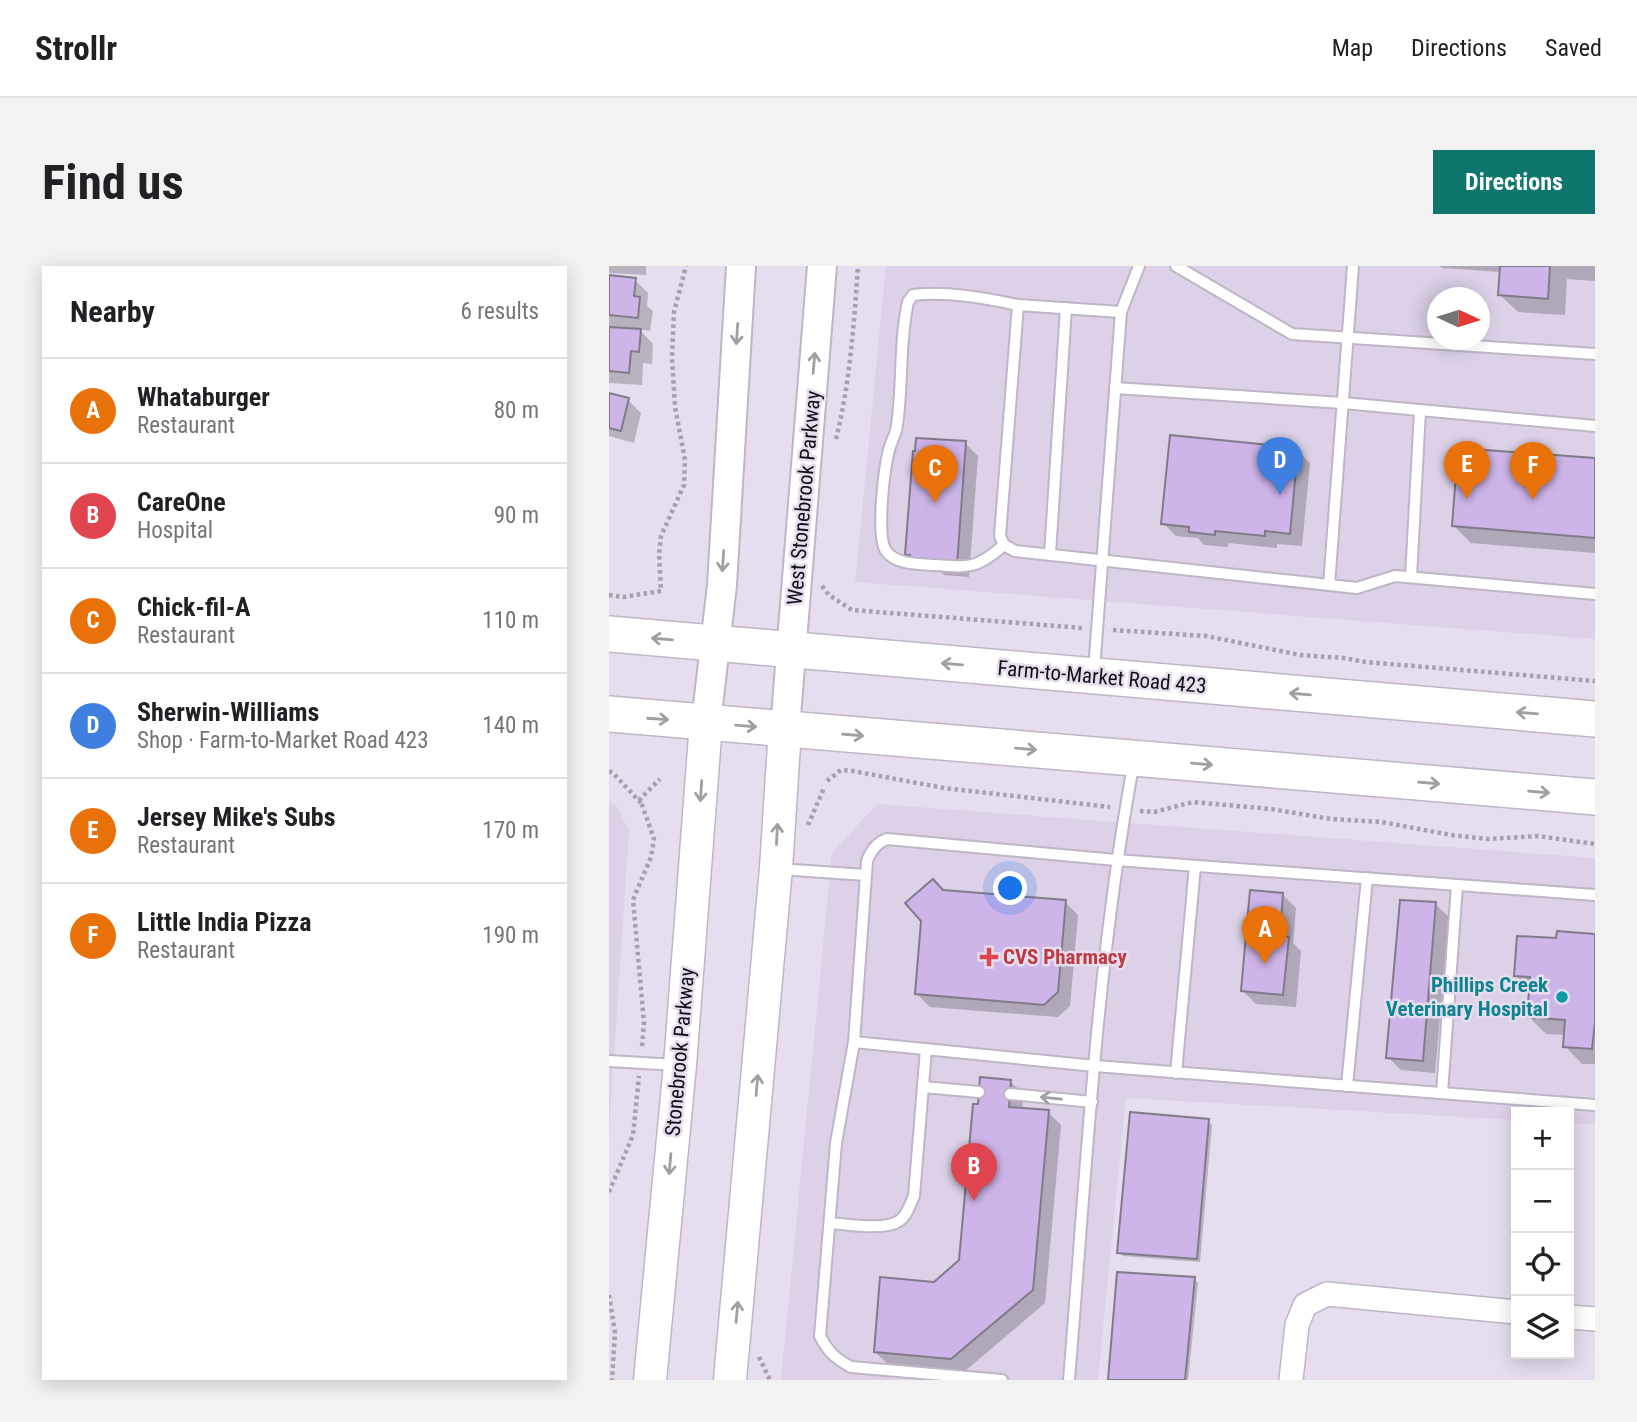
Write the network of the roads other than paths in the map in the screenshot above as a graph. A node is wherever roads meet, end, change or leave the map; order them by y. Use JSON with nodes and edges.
{"nodes":[{"id":1,"x":741,"y":266,"type":"edge"},
{"id":2,"x":822,"y":266,"type":"edge"},
{"id":3,"x":1139,"y":266,"type":"edge"},
{"id":4,"x":1176,"y":266,"type":"edge"},
{"id":5,"x":1353,"y":266,"type":"edge"},
{"id":6,"x":1018,"y":305,"type":"junction"},
{"id":7,"x":1066,"y":308,"type":"junction"},
{"id":8,"x":1121,"y":312,"type":"junction"},
{"id":9,"x":1348,"y":338,"type":"junction"},
{"id":10,"x":1595,"y":354,"type":"edge"},
{"id":11,"x":1115,"y":388,"type":"junction"},
{"id":12,"x":1343,"y":404,"type":"junction"},
{"id":13,"x":1420,"y":411,"type":"junction"},
{"id":14,"x":1595,"y":426,"type":"edge"},
{"id":15,"x":1004,"y":545,"type":"junction"},
{"id":16,"x":1050,"y":554,"type":"junction"},
{"id":17,"x":1103,"y":558,"type":"junction"},
{"id":18,"x":1411,"y":577,"type":"junction"},
{"id":19,"x":1329,"y":585,"type":"junction"},
{"id":20,"x":1595,"y":594,"type":"edge"},
{"id":21,"x":609,"y":634,"type":"edge"},
{"id":22,"x":715,"y":644,"type":"junction"},
{"id":23,"x":791,"y":651,"type":"junction"},
{"id":24,"x":1094,"y":677,"type":"junction"},
{"id":25,"x":609,"y":715,"type":"edge"},
{"id":26,"x":1595,"y":719,"type":"edge"},
{"id":27,"x":706,"y":723,"type":"junction"},
{"id":28,"x":785,"y":729,"type":"junction"},
{"id":29,"x":1134,"y":758,"type":"junction"},
{"id":30,"x":1595,"y":797,"type":"edge"},
{"id":31,"x":1116,"y":860,"type":"junction"},
{"id":32,"x":1195,"y":866,"type":"junction"},
{"id":33,"x":776,"y":868,"type":"junction"},
{"id":34,"x":866,"y":875,"type":"junction"},
{"id":35,"x":1367,"y":878,"type":"junction"},
{"id":36,"x":1457,"y":885,"type":"junction"},
{"id":37,"x":1595,"y":895,"type":"edge"},
{"id":38,"x":854,"y":1042,"type":"junction"},
{"id":39,"x":926,"y":1049,"type":"junction"},
{"id":40,"x":609,"y":1061,"type":"edge"},
{"id":41,"x":680,"y":1065,"type":"junction"},
{"id":42,"x":1095,"y":1066,"type":"junction"},
{"id":43,"x":1176,"y":1073,"type":"junction"},
{"id":44,"x":1347,"y":1086,"type":"junction"},
{"id":45,"x":923,"y":1087,"type":"junction"},
{"id":46,"x":979,"y":1092,"type":"dead end"},
{"id":47,"x":1442,"y":1093,"type":"junction"},
{"id":48,"x":1010,"y":1094,"type":"dead end"},
{"id":49,"x":1092,"y":1102,"type":"junction"},
{"id":50,"x":1595,"y":1105,"type":"edge"},
{"id":51,"x":829,"y":1223,"type":"junction"},
{"id":52,"x":1511,"y":1312,"type":"edge"},
{"id":53,"x":1574,"y":1317,"type":"edge"},
{"id":54,"x":1595,"y":1319,"type":"edge"},
{"id":55,"x":650,"y":1380,"type":"edge"},
{"id":56,"x":730,"y":1380,"type":"edge"},
{"id":57,"x":1002,"y":1380,"type":"edge"},
{"id":58,"x":1069,"y":1380,"type":"edge"},
{"id":59,"x":1291,"y":1380,"type":"edge"}],
"edges":[{"from":1,"to":22,"type":"street","one_way":true},
{"from":23,"to":2,"type":"street","name":"West Stonebrook Parkway","one_way":true},
{"from":3,"to":8,"type":"lane"},
{"from":4,"to":9,"type":"lane"},
{"from":5,"to":9,"type":"lane"},
{"from":6,"to":7,"type":"lane"},
{"from":6,"to":15,"type":"lane"},
{"from":6,"to":15,"type":"lane"},
{"from":7,"to":8,"type":"lane"},
{"from":7,"to":16,"type":"lane"},
{"from":8,"to":11,"type":"lane"},
{"from":9,"to":10,"type":"lane"},
{"from":9,"to":12,"type":"lane"},
{"from":11,"to":12,"type":"lane"},
{"from":11,"to":17,"type":"lane"},
{"from":12,"to":13,"type":"lane"},
{"from":12,"to":19,"type":"lane"},
{"from":13,"to":14,"type":"lane"},
{"from":13,"to":18,"type":"lane"},
{"from":15,"to":16,"type":"lane"},
{"from":16,"to":17,"type":"lane"},
{"from":17,"to":19,"type":"lane"},
{"from":17,"to":24,"type":"lane"},
{"from":18,"to":19,"type":"lane"},
{"from":18,"to":20,"type":"lane"},
{"from":22,"to":21,"type":"main road","name":"Farm-to-Market Road 423","one_way":true},
{"from":22,"to":23,"type":"main road","name":"Farm-to-Market Road 423"},
{"from":22,"to":27,"type":"street"},
{"from":24,"to":23,"type":"main road","name":"Farm-to-Market Road 423","one_way":true},
{"from":23,"to":28,"type":"street","name":"West Stonebrook Parkway"},
{"from":26,"to":24,"type":"main road","name":"Farm-to-Market Road 423","one_way":true},
{"from":25,"to":27,"type":"main road","one_way":true},
{"from":27,"to":28,"type":"main road","one_way":true},
{"from":27,"to":41,"type":"main road","name":"Stonebrook Parkway","one_way":true},
{"from":28,"to":29,"type":"main road","one_way":true},
{"from":33,"to":28,"type":"main road","one_way":true},
{"from":29,"to":30,"type":"main road","one_way":true},
{"from":29,"to":31,"type":"lane"},
{"from":31,"to":32,"type":"lane"},
{"from":31,"to":34,"type":"lane"},
{"from":31,"to":42,"type":"lane"},
{"from":32,"to":35,"type":"lane"},
{"from":32,"to":43,"type":"lane"},
{"from":33,"to":34,"type":"lane"},
{"from":56,"to":33,"type":"main road","one_way":true},
{"from":34,"to":38,"type":"lane"},
{"from":35,"to":36,"type":"lane"},
{"from":35,"to":44,"type":"lane"},
{"from":36,"to":37,"type":"lane"},
{"from":36,"to":47,"type":"lane"},
{"from":38,"to":39,"type":"lane"},
{"from":38,"to":51,"type":"lane"},
{"from":39,"to":42,"type":"lane"},
{"from":39,"to":45,"type":"lane"},
{"from":40,"to":41,"type":"lane"},
{"from":41,"to":55,"type":"main road","name":"Stonebrook Parkway","one_way":true},
{"from":42,"to":43,"type":"lane"},
{"from":42,"to":49,"type":"lane"},
{"from":43,"to":44,"type":"lane"},
{"from":44,"to":47,"type":"lane"},
{"from":45,"to":46,"type":"lane"},
{"from":45,"to":51,"type":"lane"},
{"from":47,"to":50,"type":"lane"},
{"from":49,"to":48,"type":"lane","one_way":true},
{"from":49,"to":58,"type":"lane"},
{"from":51,"to":57,"type":"lane"},
{"from":52,"to":59,"type":"street"},
{"from":53,"to":54,"type":"street"}]}
